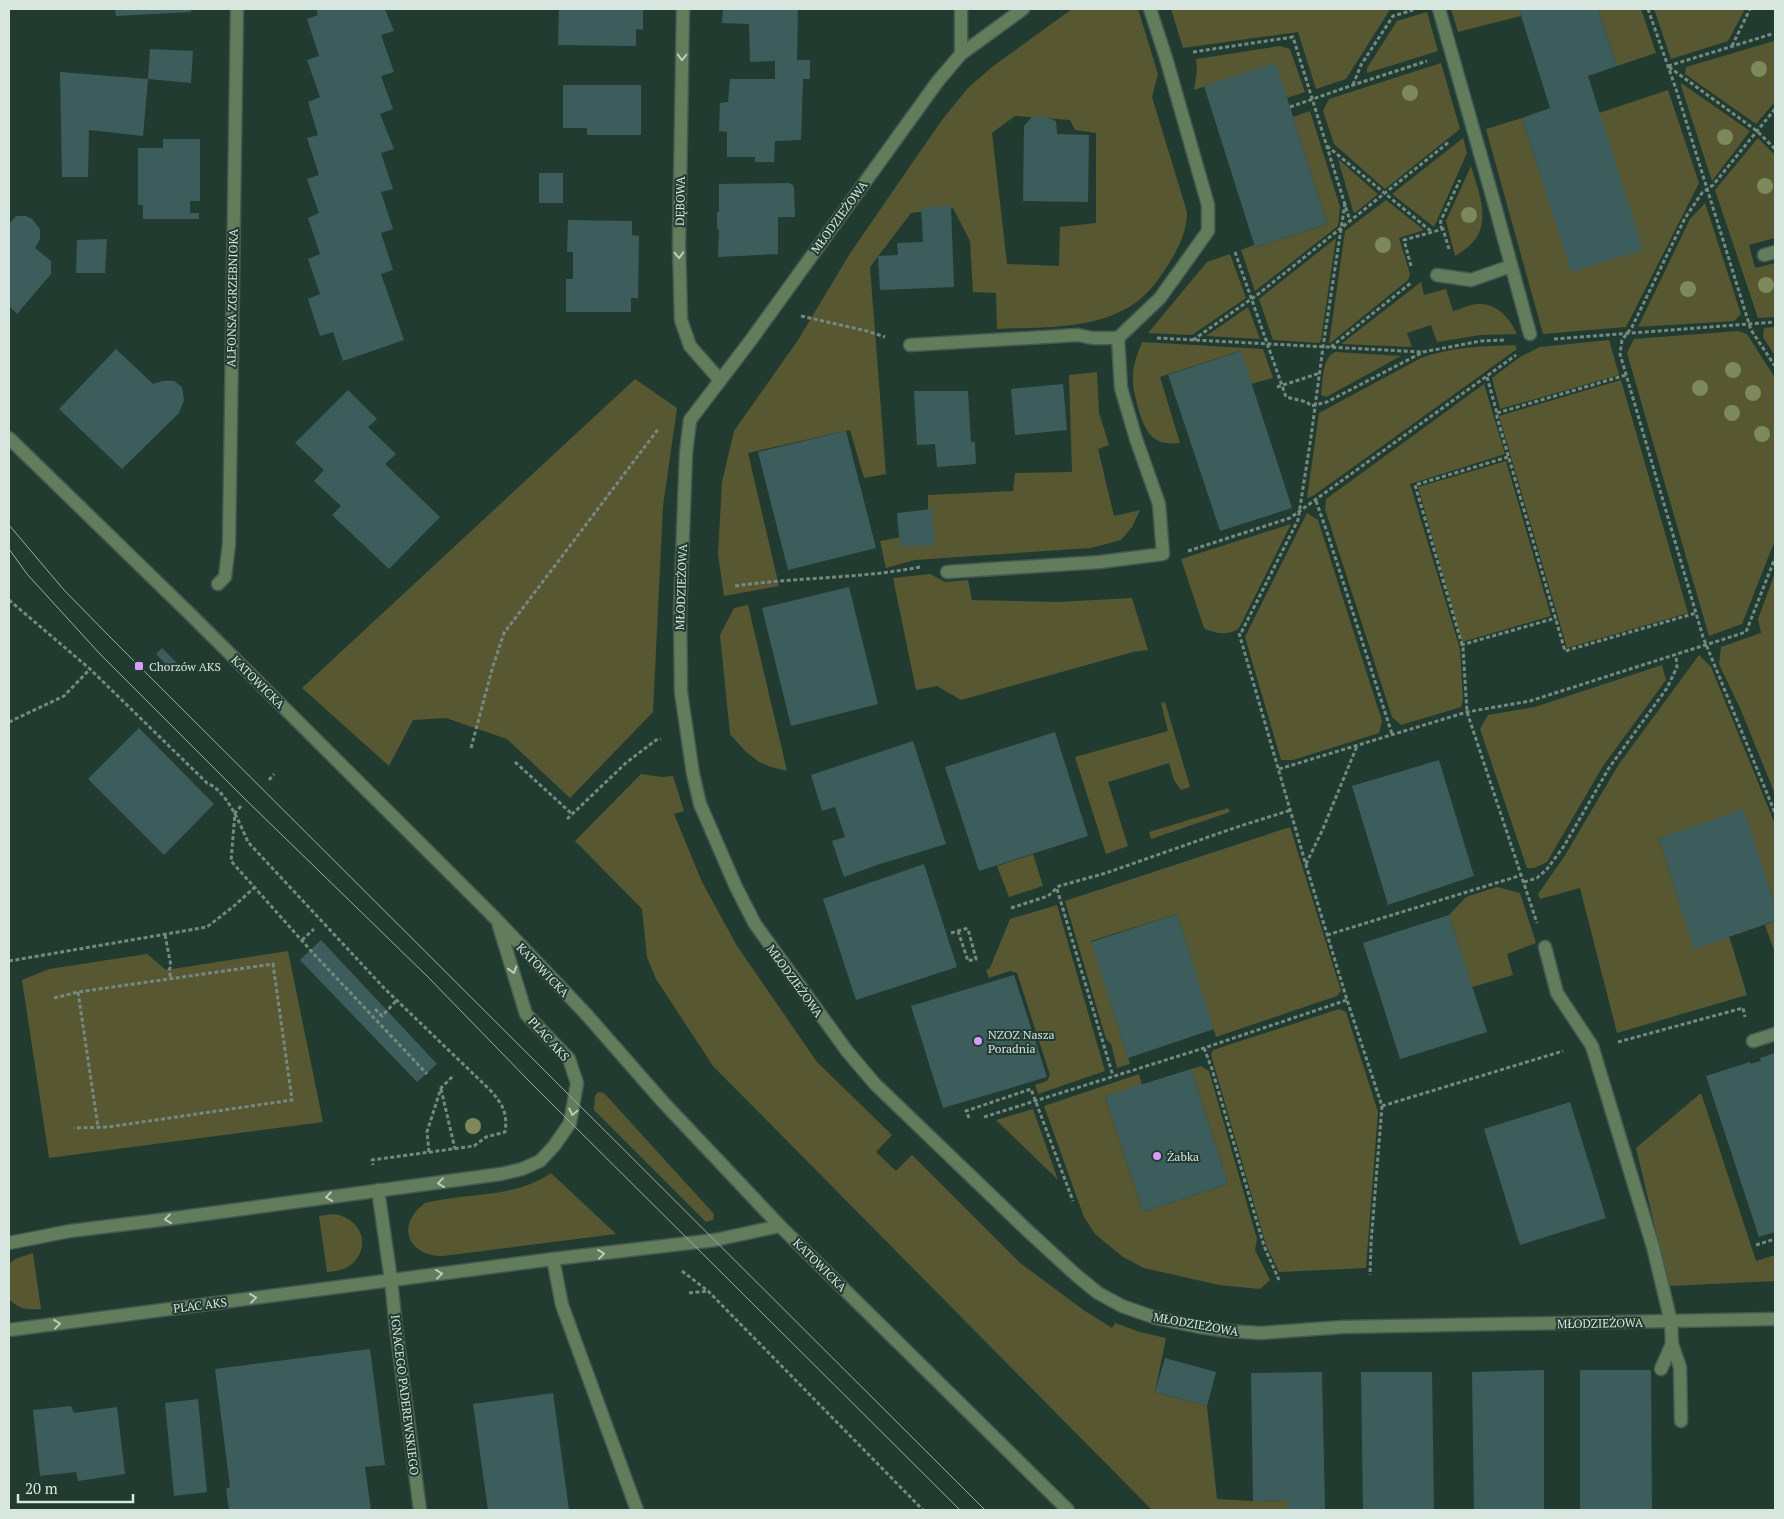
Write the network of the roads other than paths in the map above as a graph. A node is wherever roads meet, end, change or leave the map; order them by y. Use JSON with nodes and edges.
{"nodes":[{"id":1,"x":237,"y":9,"type":"edge"},
{"id":2,"x":683,"y":9,"type":"edge"},
{"id":3,"x":962,"y":9,"type":"edge"},
{"id":4,"x":1023,"y":9,"type":"edge"},
{"id":5,"x":1150,"y":9,"type":"edge"},
{"id":6,"x":1439,"y":9,"type":"edge"},
{"id":7,"x":962,"y":54,"type":"junction"},
{"id":8,"x":1511,"y":266,"type":"junction"},
{"id":9,"x":1437,"y":275,"type":"dead end"},
{"id":10,"x":1530,"y":334,"type":"road end"},
{"id":11,"x":1118,"y":338,"type":"junction"},
{"id":12,"x":910,"y":345,"type":"dead end"},
{"id":13,"x":720,"y":380,"type":"junction"},
{"id":14,"x":9,"y":438,"type":"edge"},
{"id":15,"x":947,"y":572,"type":"dead end"},
{"id":16,"x":218,"y":584,"type":"dead end"},
{"id":17,"x":499,"y":924,"type":"junction"},
{"id":18,"x":1545,"y":947,"type":"road end"},
{"id":19,"x":1775,"y":1034,"type":"edge"},
{"id":20,"x":1753,"y":1041,"type":"road end"},
{"id":21,"x":378,"y":1190,"type":"junction"},
{"id":22,"x":780,"y":1226,"type":"junction"},
{"id":23,"x":9,"y":1243,"type":"edge"},
{"id":24,"x":553,"y":1259,"type":"junction"},
{"id":25,"x":391,"y":1280,"type":"junction"},
{"id":26,"x":1775,"y":1319,"type":"edge"},
{"id":27,"x":1671,"y":1322,"type":"junction"},
{"id":28,"x":9,"y":1330,"type":"edge"},
{"id":29,"x":1672,"y":1344,"type":"junction"},
{"id":30,"x":1661,"y":1368,"type":"dead end"},
{"id":31,"x":1682,"y":1421,"type":"dead end"},
{"id":32,"x":420,"y":1510,"type":"edge"},
{"id":33,"x":637,"y":1510,"type":"edge"},
{"id":34,"x":1068,"y":1510,"type":"edge"}],
"edges":[{"from":1,"to":16,"type":"street","name":"ALFONSA ZGRZEBNIOKA"},
{"from":2,"to":13,"type":"street","name":"DĘBOWA","one_way":true},
{"from":3,"to":7,"type":"street"},
{"from":4,"to":7,"type":"street","name":"MŁODZIEŻOWA"},
{"from":5,"to":11,"type":"street"},
{"from":6,"to":8,"type":"street"},
{"from":7,"to":13,"type":"street","name":"MŁODZIEŻOWA"},
{"from":8,"to":9,"type":"street"},
{"from":8,"to":10,"type":"street"},
{"from":11,"to":12,"type":"street"},
{"from":11,"to":15,"type":"street"},
{"from":13,"to":27,"type":"street","name":"MŁODZIEŻOWA"},
{"from":14,"to":17,"type":"street","name":"KATOWICKA"},
{"from":17,"to":21,"type":"street","name":"PLAC AKS","one_way":true},
{"from":17,"to":22,"type":"street","name":"KATOWICKA"},
{"from":18,"to":27,"type":"street"},
{"from":19,"to":20,"type":"street"},
{"from":21,"to":23,"type":"street","name":"PLAC AKS","one_way":true},
{"from":21,"to":25,"type":"street"},
{"from":24,"to":22,"type":"street","name":"PLAC AKS","one_way":true},
{"from":22,"to":34,"type":"street","name":"KATOWICKA"},
{"from":25,"to":24,"type":"street","name":"PLAC AKS","one_way":true},
{"from":24,"to":33,"type":"street"},
{"from":28,"to":25,"type":"street","name":"PLAC AKS","one_way":true},
{"from":25,"to":32,"type":"street","name":"IGNACEGO PADEREWSKIEGO"},
{"from":26,"to":27,"type":"street","name":"MŁODZIEŻOWA"},
{"from":27,"to":29,"type":"street"},
{"from":29,"to":30,"type":"street"},
{"from":29,"to":31,"type":"street"}]}
